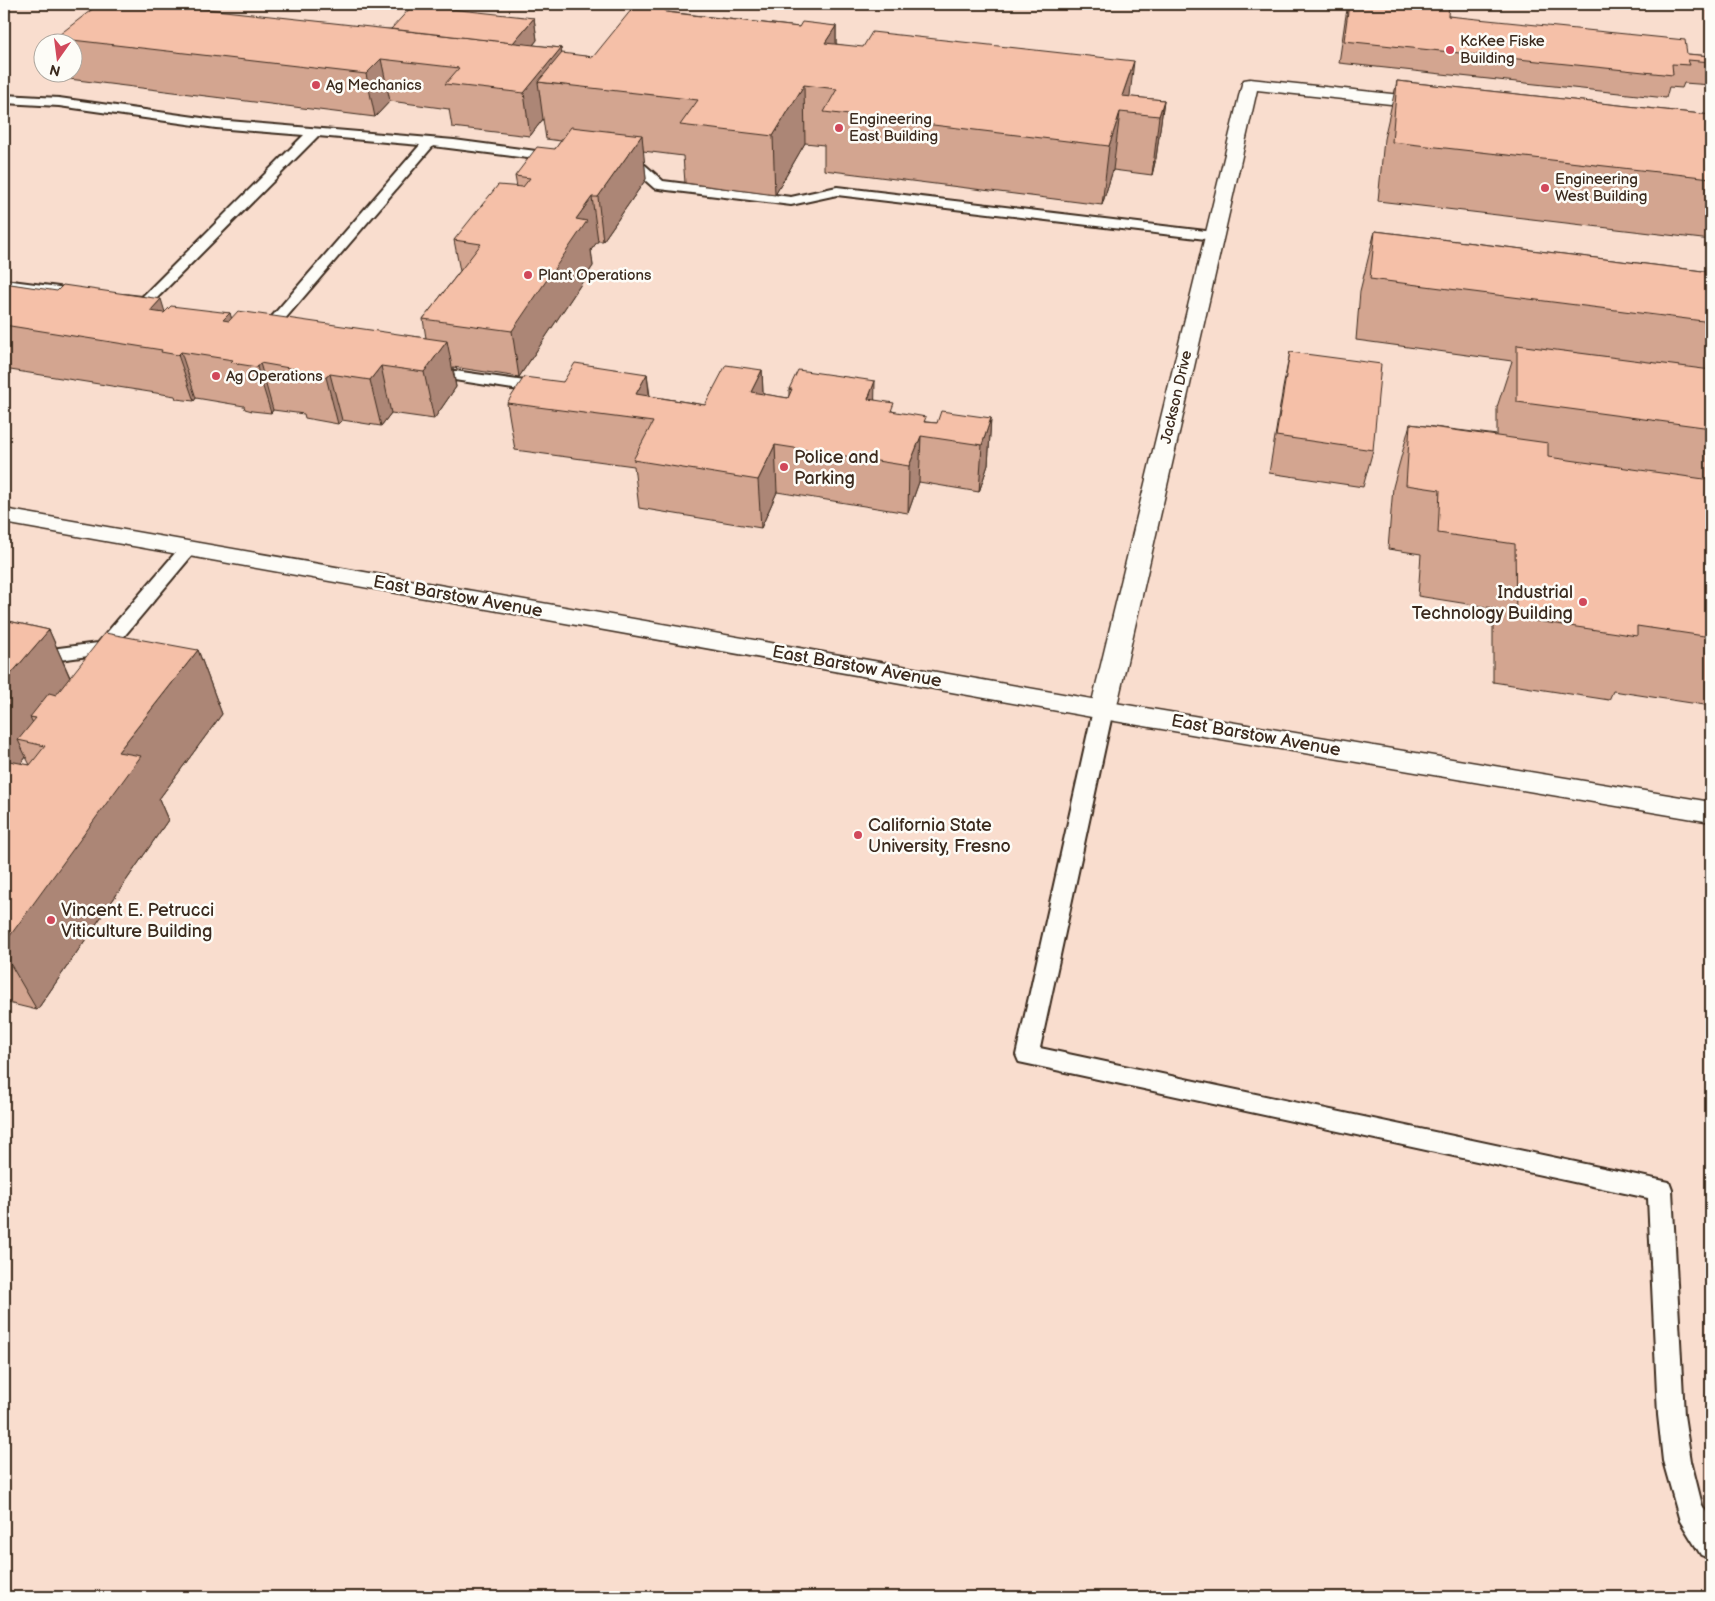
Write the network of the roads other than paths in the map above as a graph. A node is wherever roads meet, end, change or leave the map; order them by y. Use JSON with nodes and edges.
{"nodes":[{"id":1,"x":4,"y":99,"type":"edge"},
{"id":2,"x":1446,"y":105,"type":"edge"},
{"id":3,"x":314,"y":133,"type":"junction"},
{"id":4,"x":430,"y":142,"type":"junction"},
{"id":5,"x":574,"y":160,"type":"edge"},
{"id":6,"x":602,"y":163,"type":"edge"},
{"id":7,"x":1214,"y":236,"type":"junction"},
{"id":8,"x":4,"y":284,"type":"edge"},
{"id":9,"x":272,"y":350,"type":"edge"},
{"id":10,"x":417,"y":371,"type":"edge"},
{"id":11,"x":532,"y":387,"type":"edge"},
{"id":12,"x":4,"y":516,"type":"edge"},
{"id":13,"x":188,"y":549,"type":"junction"},
{"id":14,"x":6,"y":662,"type":"edge"},
{"id":15,"x":1103,"y":710,"type":"junction"},
{"id":16,"x":1711,"y":812,"type":"edge"},
{"id":17,"x":1711,"y":1545,"type":"edge"}],
"edges":[{"from":1,"to":3,"type":"lane"},
{"from":2,"to":7,"type":"street","name":"Jackson Drive"},
{"from":3,"to":4,"type":"lane"},
{"from":3,"to":8,"type":"lane"},
{"from":4,"to":5,"type":"lane"},
{"from":4,"to":9,"type":"lane"},
{"from":6,"to":7,"type":"lane"},
{"from":7,"to":15,"type":"street","name":"Jackson Drive"},
{"from":10,"to":11,"type":"lane"},
{"from":12,"to":13,"type":"street","name":"East Barstow Avenue"},
{"from":13,"to":14,"type":"lane"},
{"from":13,"to":15,"type":"street","name":"East Barstow Avenue"},
{"from":15,"to":16,"type":"street","name":"East Barstow Avenue"},
{"from":15,"to":17,"type":"lane"}]}
